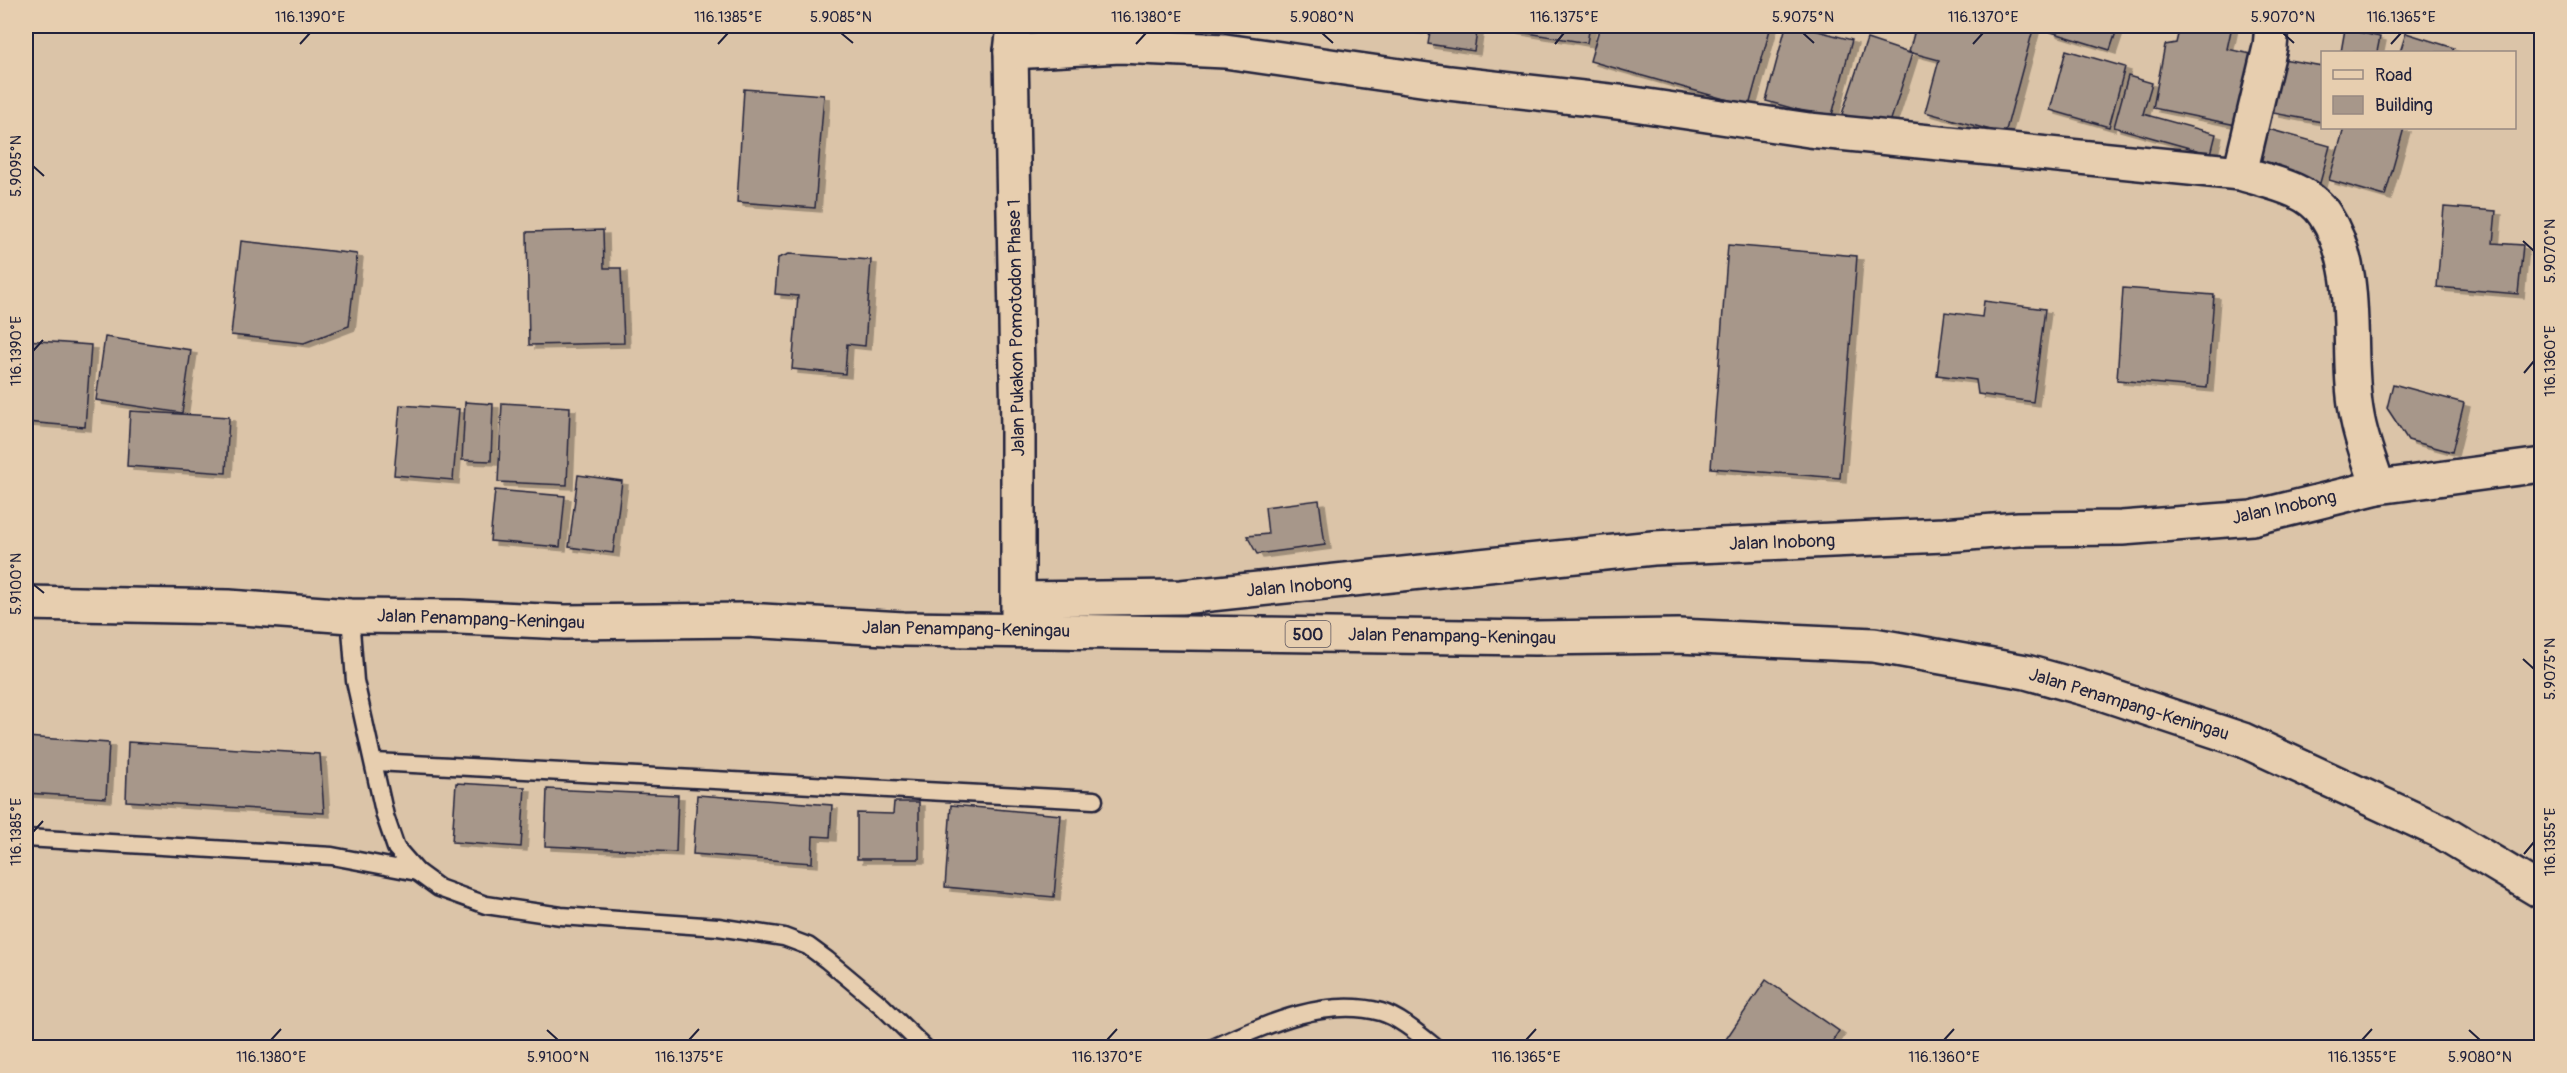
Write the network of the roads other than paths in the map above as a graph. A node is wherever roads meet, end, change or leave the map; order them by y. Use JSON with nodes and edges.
{"nodes":[{"id":1,"x":2272,"y":26,"type":"edge"},
{"id":2,"x":1012,"y":39,"type":"edge"},
{"id":3,"x":2240,"y":173,"type":"junction"},
{"id":4,"x":2541,"y":465,"type":"edge"},
{"id":5,"x":2378,"y":487,"type":"junction"},
{"id":6,"x":26,"y":603,"type":"edge"},
{"id":7,"x":1019,"y":615,"type":"junction"},
{"id":8,"x":350,"y":616,"type":"junction"},
{"id":9,"x":375,"y":762,"type":"junction"},
{"id":10,"x":1094,"y":800,"type":"dead end"},
{"id":11,"x":26,"y":838,"type":"edge"},
{"id":12,"x":417,"y":872,"type":"junction"},
{"id":13,"x":2541,"y":892,"type":"edge"},
{"id":14,"x":925,"y":1047,"type":"edge"},
{"id":15,"x":1213,"y":1047,"type":"edge"},
{"id":16,"x":1436,"y":1047,"type":"edge"}],
"edges":[{"from":1,"to":3,"type":"street"},
{"from":2,"to":3,"type":"street"},
{"from":2,"to":7,"type":"street","name":"Jalan Pukakon Pomotodon Phase 1"},
{"from":3,"to":5,"type":"street"},
{"from":4,"to":5,"type":"street","name":"Jalan Inobong"},
{"from":5,"to":7,"type":"street","name":"Jalan Inobong"},
{"from":6,"to":8,"type":"street","name":"Jalan Penampang-Keningau","number":"500"},
{"from":7,"to":8,"type":"street","name":"Jalan Penampang-Keningau","number":"500"},
{"from":7,"to":13,"type":"street","name":"Jalan Penampang-Keningau","number":"500"},
{"from":8,"to":9,"type":"lane"},
{"from":9,"to":10,"type":"lane"},
{"from":9,"to":12,"type":"lane"},
{"from":11,"to":12,"type":"lane"},
{"from":12,"to":14,"type":"lane"},
{"from":15,"to":16,"type":"lane"}]}
